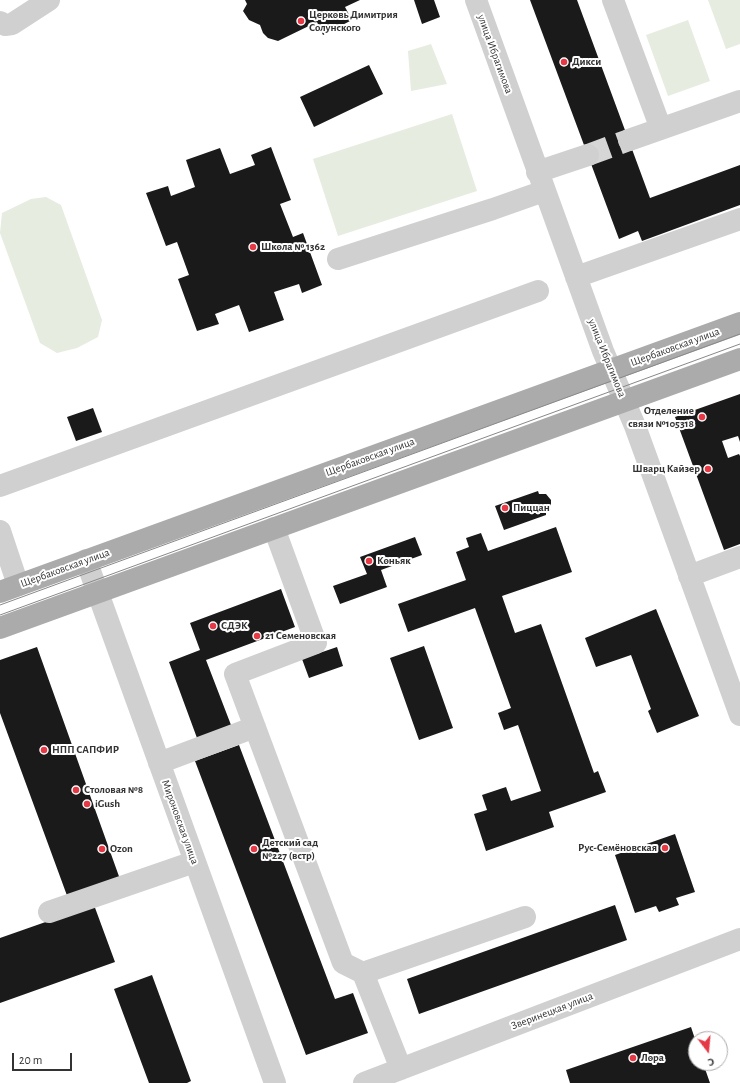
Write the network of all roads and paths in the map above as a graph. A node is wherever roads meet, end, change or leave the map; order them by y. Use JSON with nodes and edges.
{"nodes":[{"id":1,"x":49,"y":0,"type":"edge"},
{"id":2,"x":476,"y":0,"type":"edge"},
{"id":3,"x":613,"y":0,"type":"edge"},
{"id":4,"x":0,"y":22,"type":"edge"},
{"id":5,"x":740,"y":101,"type":"edge"},
{"id":6,"x":661,"y":129,"type":"junction"},
{"id":7,"x":629,"y":140,"type":"tunnel mouth"},
{"id":8,"x":588,"y":155,"type":"tunnel mouth"},
{"id":9,"x":541,"y":182,"type":"junction"},
{"id":10,"x":740,"y":218,"type":"edge"},
{"id":11,"x":338,"y":259,"type":"dead end"},
{"id":12,"x":576,"y":278,"type":"junction"},
{"id":13,"x":538,"y":291,"type":"dead end"},
{"id":14,"x":740,"y":323,"type":"edge"},
{"id":15,"x":740,"y":359,"type":"edge"},
{"id":16,"x":610,"y":370,"type":"junction"},
{"id":17,"x":625,"y":401,"type":"junction"},
{"id":18,"x":0,"y":486,"type":"edge"},
{"id":19,"x":274,"y":528,"type":"junction"},
{"id":20,"x":0,"y":531,"type":"edge"},
{"id":21,"x":740,"y":557,"type":"edge"},
{"id":22,"x":86,"y":560,"type":"junction"},
{"id":23,"x":689,"y":576,"type":"junction"},
{"id":24,"x":9,"y":588,"type":"edge"},
{"id":25,"x":97,"y":592,"type":"junction"},
{"id":26,"x":0,"y":628,"type":"edge"},
{"id":27,"x":740,"y":715,"type":"edge"},
{"id":28,"x":255,"y":727,"type":"junction"},
{"id":29,"x":159,"y":763,"type":"junction"},
{"id":30,"x":194,"y":862,"type":"junction"},
{"id":31,"x":50,"y":912,"type":"dead end"},
{"id":32,"x":524,"y":917,"type":"dead end"},
{"id":33,"x":740,"y":939,"type":"edge"},
{"id":34,"x":363,"y":973,"type":"junction"},
{"id":35,"x":408,"y":1073,"type":"edge"},
{"id":36,"x":275,"y":1083,"type":"edge"},
{"id":37,"x":364,"y":1083,"type":"edge"}],
"edges":[{"from":1,"to":4,"type":"street"},
{"from":2,"to":9,"type":"street","name":"улица Ибрагимова"},
{"from":3,"to":6,"type":"street"},
{"from":5,"to":6,"type":"street"},
{"from":6,"to":7,"type":"street"},
{"from":8,"to":9,"type":"street"},
{"from":9,"to":11,"type":"street"},
{"from":9,"to":12,"type":"street","name":"улица Ибрагимова"},
{"from":10,"to":12,"type":"street"},
{"from":12,"to":16,"type":"street","name":"улица Ибрагимова"},
{"from":13,"to":18,"type":"street"},
{"from":14,"to":16,"type":"main road","name":"Щербаковская улица"},
{"from":15,"to":17,"type":"main road"},
{"from":16,"to":17,"type":"street","name":"улица Ибрагимова"},
{"from":16,"to":22,"type":"main road","name":"Щербаковская улица"},
{"from":17,"to":19,"type":"main road"},
{"from":17,"to":23,"type":"street","name":"улица Ибрагимова"},
{"from":19,"to":25,"type":"main road"},
{"from":19,"to":28,"type":"street"},
{"from":20,"to":24,"type":"street"},
{"from":21,"to":23,"type":"street"},
{"from":22,"to":24,"type":"main road","name":"Щербаковская улица"},
{"from":22,"to":25,"type":"street","name":"Мироновская улица"},
{"from":23,"to":27,"type":"street","name":"улица Ибрагимова"},
{"from":25,"to":26,"type":"main road"},
{"from":25,"to":29,"type":"street","name":"Мироновская улица"},
{"from":28,"to":29,"type":"street"},
{"from":28,"to":34,"type":"street"},
{"from":29,"to":30,"type":"street","name":"Мироновская улица"},
{"from":30,"to":31,"type":"street"},
{"from":30,"to":36,"type":"street","name":"Мироновская улица"},
{"from":32,"to":34,"type":"street"},
{"from":33,"to":35,"type":"street","name":"Зверинецкая улица"},
{"from":34,"to":35,"type":"street"},
{"from":35,"to":37,"type":"street","name":"Зверинецкая улица"}]}
